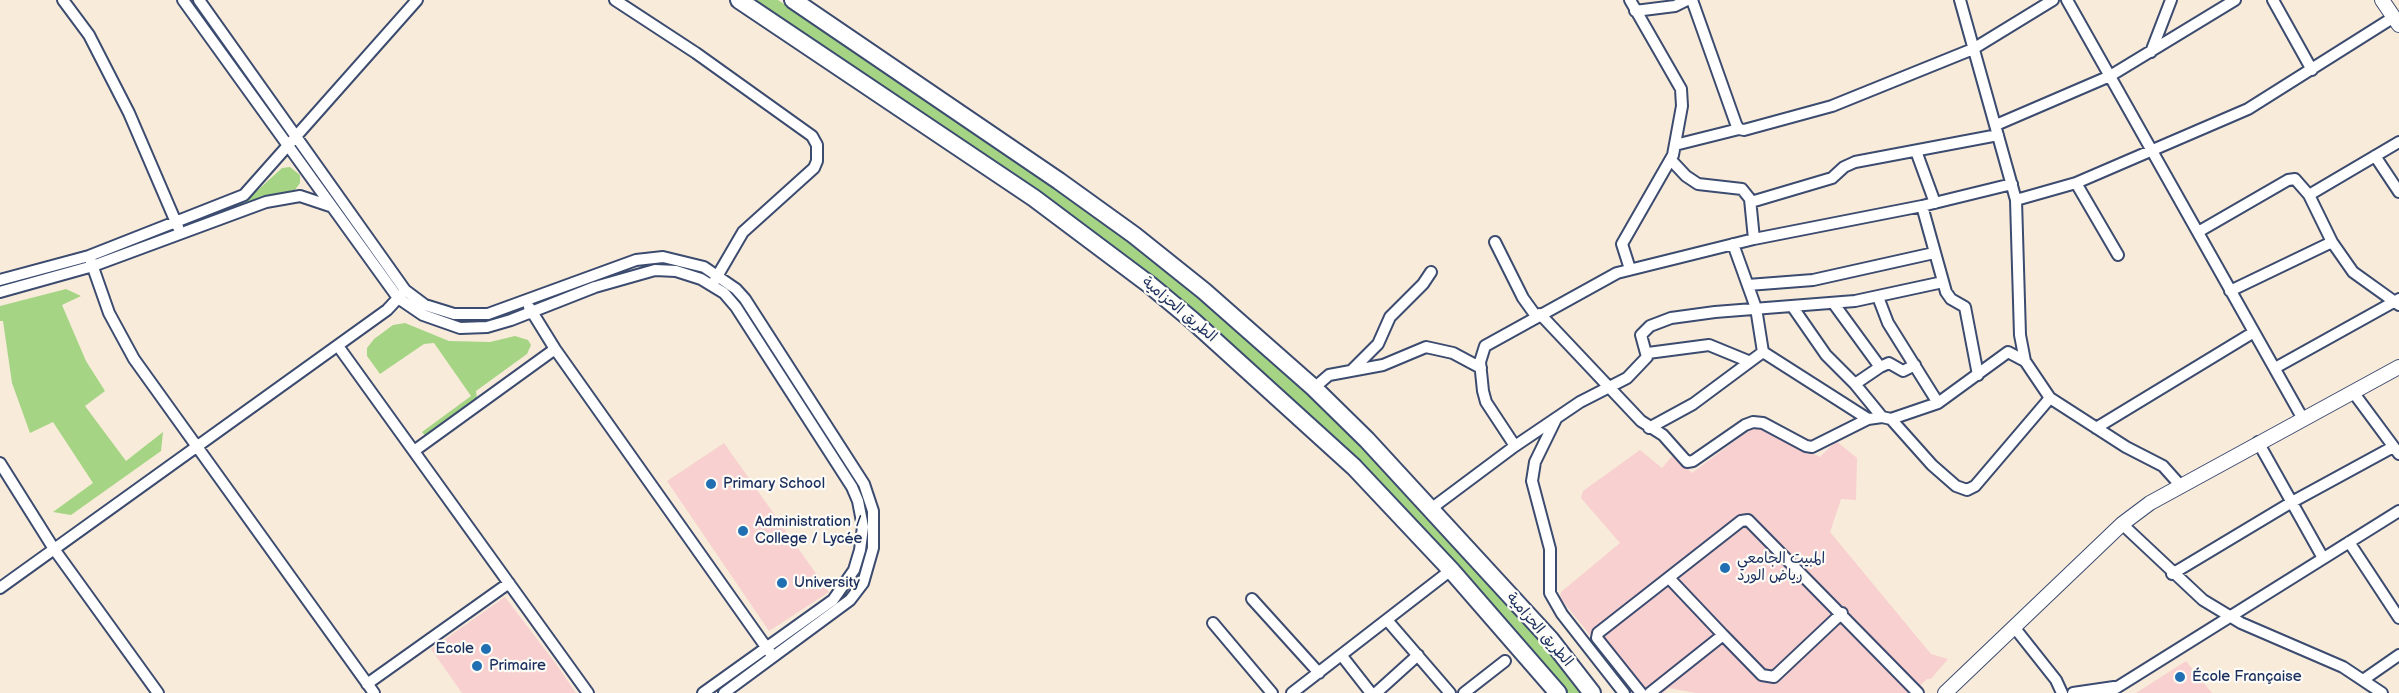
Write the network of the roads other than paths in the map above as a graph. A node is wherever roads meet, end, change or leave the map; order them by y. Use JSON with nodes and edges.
{"nodes":[{"id":1,"x":63,"y":0,"type":"edge"},
{"id":2,"x":183,"y":0,"type":"edge"},
{"id":3,"x":199,"y":0,"type":"edge"},
{"id":4,"x":417,"y":0,"type":"edge"},
{"id":5,"x":615,"y":0,"type":"edge"},
{"id":6,"x":739,"y":0,"type":"edge"},
{"id":7,"x":793,"y":0,"type":"edge"},
{"id":8,"x":1630,"y":0,"type":"edge"},
{"id":9,"x":1690,"y":0,"type":"edge"},
{"id":10,"x":1960,"y":0,"type":"edge"},
{"id":11,"x":2053,"y":0,"type":"edge"},
{"id":12,"x":2067,"y":0,"type":"edge"},
{"id":13,"x":2171,"y":0,"type":"edge"},
{"id":14,"x":2235,"y":0,"type":"edge"},
{"id":15,"x":2273,"y":0,"type":"edge"},
{"id":16,"x":2382,"y":0,"type":"edge"},
{"id":17,"x":1635,"y":11,"type":"junction"},
{"id":18,"x":2396,"y":21,"type":"edge"},
{"id":19,"x":1973,"y":49,"type":"junction"},
{"id":20,"x":2151,"y":52,"type":"junction"},
{"id":21,"x":2312,"y":70,"type":"junction"},
{"id":22,"x":2110,"y":76,"type":"junction"},
{"id":23,"x":1739,"y":129,"type":"junction"},
{"id":24,"x":1997,"y":130,"type":"junction"},
{"id":25,"x":292,"y":141,"type":"junction"},
{"id":26,"x":2399,"y":142,"type":"edge"},
{"id":27,"x":1676,"y":145,"type":"junction"},
{"id":28,"x":1916,"y":150,"type":"junction"},
{"id":29,"x":2153,"y":152,"type":"junction"},
{"id":30,"x":2376,"y":156,"type":"junction"},
{"id":31,"x":1671,"y":160,"type":"junction"},
{"id":32,"x":315,"y":165,"type":"junction"},
{"id":33,"x":313,"y":180,"type":"junction"},
{"id":34,"x":2076,"y":183,"type":"junction"},
{"id":35,"x":2012,"y":184,"type":"junction"},
{"id":36,"x":2399,"y":192,"type":"edge"},
{"id":37,"x":2309,"y":195,"type":"junction"},
{"id":38,"x":288,"y":197,"type":"junction"},
{"id":39,"x":2016,"y":200,"type":"junction"},
{"id":40,"x":1751,"y":202,"type":"junction"},
{"id":41,"x":1935,"y":203,"type":"junction"},
{"id":42,"x":1922,"y":206,"type":"junction"},
{"id":43,"x":332,"y":207,"type":"junction"},
{"id":44,"x":176,"y":222,"type":"junction"},
{"id":45,"x":2198,"y":232,"type":"junction"},
{"id":46,"x":181,"y":234,"type":"junction"},
{"id":47,"x":1754,"y":239,"type":"junction"},
{"id":48,"x":1495,"y":242,"type":"dead end"},
{"id":49,"x":2332,"y":242,"type":"junction"},
{"id":50,"x":1733,"y":244,"type":"junction"},
{"id":51,"x":1934,"y":254,"type":"junction"},
{"id":52,"x":2118,"y":255,"type":"dead end"},
{"id":53,"x":91,"y":261,"type":"junction"},
{"id":54,"x":1630,"y":269,"type":"junction"},
{"id":55,"x":1431,"y":272,"type":"dead end"},
{"id":56,"x":0,"y":280,"type":"edge"},
{"id":57,"x":715,"y":280,"type":"junction"},
{"id":58,"x":1943,"y":282,"type":"junction"},
{"id":59,"x":1748,"y":285,"type":"junction"},
{"id":60,"x":2230,"y":291,"type":"junction"},
{"id":61,"x":0,"y":292,"type":"edge"},
{"id":62,"x":401,"y":294,"type":"junction"},
{"id":63,"x":1878,"y":297,"type":"junction"},
{"id":64,"x":2397,"y":301,"type":"edge"},
{"id":65,"x":1834,"y":304,"type":"junction"},
{"id":66,"x":529,"y":306,"type":"junction"},
{"id":67,"x":1792,"y":306,"type":"junction"},
{"id":68,"x":1756,"y":308,"type":"junction"},
{"id":69,"x":1538,"y":315,"type":"junction"},
{"id":70,"x":2254,"y":332,"type":"junction"},
{"id":71,"x":338,"y":346,"type":"junction"},
{"id":72,"x":555,"y":349,"type":"junction"},
{"id":73,"x":1763,"y":351,"type":"junction"},
{"id":74,"x":1648,"y":353,"type":"junction"},
{"id":75,"x":1748,"y":361,"type":"junction"},
{"id":76,"x":2025,"y":361,"type":"junction"},
{"id":77,"x":1915,"y":365,"type":"junction"},
{"id":78,"x":1880,"y":367,"type":"junction"},
{"id":79,"x":2399,"y":367,"type":"edge"},
{"id":80,"x":1481,"y":368,"type":"junction"},
{"id":81,"x":2275,"y":368,"type":"junction"},
{"id":82,"x":1351,"y":371,"type":"junction"},
{"id":83,"x":1978,"y":375,"type":"junction"},
{"id":84,"x":1855,"y":384,"type":"junction"},
{"id":85,"x":1608,"y":387,"type":"junction"},
{"id":86,"x":1314,"y":388,"type":"junction"},
{"id":87,"x":2353,"y":392,"type":"junction"},
{"id":88,"x":2050,"y":398,"type":"junction"},
{"id":89,"x":1938,"y":403,"type":"junction"},
{"id":90,"x":1557,"y":418,"type":"junction"},
{"id":91,"x":1886,"y":418,"type":"junction"},
{"id":92,"x":1868,"y":419,"type":"junction"},
{"id":93,"x":2303,"y":419,"type":"junction"},
{"id":94,"x":1649,"y":428,"type":"junction"},
{"id":95,"x":2096,"y":428,"type":"junction"},
{"id":96,"x":2259,"y":442,"type":"junction"},
{"id":97,"x":1515,"y":446,"type":"junction"},
{"id":98,"x":197,"y":447,"type":"junction"},
{"id":99,"x":414,"y":451,"type":"junction"},
{"id":100,"x":2396,"y":451,"type":"edge"},
{"id":101,"x":0,"y":463,"type":"edge"},
{"id":102,"x":2180,"y":485,"type":"junction"},
{"id":103,"x":2292,"y":502,"type":"junction"},
{"id":104,"x":1432,"y":508,"type":"junction"},
{"id":105,"x":2399,"y":511,"type":"edge"},
{"id":106,"x":2122,"y":524,"type":"junction"},
{"id":107,"x":2349,"y":542,"type":"junction"},
{"id":108,"x":54,"y":549,"type":"junction"},
{"id":109,"x":2324,"y":558,"type":"junction"},
{"id":110,"x":1451,"y":570,"type":"junction"},
{"id":111,"x":2172,"y":574,"type":"junction"},
{"id":112,"x":1669,"y":578,"type":"junction"},
{"id":113,"x":509,"y":583,"type":"junction"},
{"id":114,"x":0,"y":588,"type":"edge"},
{"id":115,"x":1252,"y":599,"type":"dead end"},
{"id":116,"x":1842,"y":613,"type":"junction"},
{"id":117,"x":2229,"y":616,"type":"junction"},
{"id":118,"x":2399,"y":618,"type":"edge"},
{"id":119,"x":1387,"y":620,"type":"junction"},
{"id":120,"x":1214,"y":623,"type":"dead end"},
{"id":121,"x":2014,"y":627,"type":"junction"},
{"id":122,"x":1724,"y":635,"type":"junction"},
{"id":123,"x":767,"y":648,"type":"junction"},
{"id":124,"x":1418,"y":655,"type":"junction"},
{"id":125,"x":2399,"y":655,"type":"edge"},
{"id":126,"x":1342,"y":656,"type":"junction"},
{"id":127,"x":773,"y":657,"type":"junction"},
{"id":128,"x":1504,"y":661,"type":"dead end"},
{"id":129,"x":1319,"y":673,"type":"junction"},
{"id":130,"x":2056,"y":680,"type":"junction"},
{"id":131,"x":2363,"y":680,"type":"junction"},
{"id":132,"x":370,"y":688,"type":"edge"},
{"id":133,"x":2111,"y":690,"type":"edge"},
{"id":134,"x":2075,"y":692,"type":"edge"},
{"id":135,"x":158,"y":693,"type":"edge"},
{"id":136,"x":588,"y":693,"type":"edge"},
{"id":137,"x":703,"y":693,"type":"edge"},
{"id":138,"x":724,"y":693,"type":"edge"},
{"id":139,"x":1272,"y":693,"type":"edge"},
{"id":140,"x":1292,"y":693,"type":"edge"},
{"id":141,"x":1371,"y":693,"type":"edge"},
{"id":142,"x":1376,"y":693,"type":"edge"},
{"id":143,"x":1450,"y":693,"type":"edge"},
{"id":144,"x":1464,"y":693,"type":"edge"},
{"id":145,"x":1558,"y":693,"type":"edge"},
{"id":146,"x":1592,"y":693,"type":"edge"},
{"id":147,"x":1624,"y":693,"type":"edge"},
{"id":148,"x":1641,"y":693,"type":"edge"},
{"id":149,"x":1650,"y":693,"type":"edge"},
{"id":150,"x":1918,"y":693,"type":"edge"},
{"id":151,"x":1945,"y":693,"type":"edge"},
{"id":152,"x":2062,"y":693,"type":"edge"},
{"id":153,"x":2382,"y":693,"type":"edge"}],
"edges":[{"from":1,"to":44,"type":"street"},
{"from":2,"to":25,"type":"street"},
{"from":3,"to":25,"type":"street"},
{"from":4,"to":25,"type":"street"},
{"from":5,"to":57,"type":"street"},
{"from":6,"to":110,"type":"highway","name":"الطريق الحزامية"},
{"from":7,"to":86,"type":"highway","name":"الطريق الحزامية"},
{"from":8,"to":17,"type":"street"},
{"from":9,"to":17,"type":"street"},
{"from":9,"to":23,"type":"street"},
{"from":10,"to":19,"type":"street"},
{"from":11,"to":19,"type":"street"},
{"from":12,"to":22,"type":"street"},
{"from":13,"to":20,"type":"street"},
{"from":14,"to":20,"type":"street"},
{"from":15,"to":21,"type":"street"},
{"from":16,"to":18,"type":"main road"},
{"from":17,"to":27,"type":"street"},
{"from":18,"to":21,"type":"street"},
{"from":19,"to":23,"type":"street"},
{"from":19,"to":24,"type":"street"},
{"from":20,"to":22,"type":"street"},
{"from":21,"to":29,"type":"street"},
{"from":22,"to":24,"type":"street"},
{"from":22,"to":29,"type":"street"},
{"from":23,"to":27,"type":"street"},
{"from":24,"to":28,"type":"street"},
{"from":24,"to":35,"type":"street"},
{"from":25,"to":32,"type":"street"},
{"from":25,"to":33,"type":"street"},
{"from":25,"to":44,"type":"street"},
{"from":26,"to":30,"type":"street"},
{"from":27,"to":31,"type":"street"},
{"from":28,"to":40,"type":"street"},
{"from":28,"to":41,"type":"street"},
{"from":29,"to":34,"type":"street"},
{"from":29,"to":45,"type":"street"},
{"from":30,"to":36,"type":"street"},
{"from":30,"to":37,"type":"street"},
{"from":31,"to":40,"type":"street"},
{"from":31,"to":54,"type":"street"},
{"from":32,"to":33,"type":"street"},
{"from":32,"to":62,"type":"street"},
{"from":33,"to":38,"type":"street"},
{"from":33,"to":43,"type":"street"},
{"from":34,"to":39,"type":"street"},
{"from":34,"to":52,"type":"street"},
{"from":35,"to":39,"type":"street"},
{"from":35,"to":41,"type":"street"},
{"from":37,"to":45,"type":"street"},
{"from":37,"to":49,"type":"street"},
{"from":38,"to":43,"type":"street"},
{"from":38,"to":46,"type":"street"},
{"from":39,"to":76,"type":"street"},
{"from":40,"to":47,"type":"street"},
{"from":41,"to":42,"type":"street"},
{"from":42,"to":47,"type":"street"},
{"from":42,"to":51,"type":"street"},
{"from":43,"to":62,"type":"street"},
{"from":44,"to":46,"type":"street"},
{"from":44,"to":53,"type":"street"},
{"from":45,"to":60,"type":"street"},
{"from":46,"to":53,"type":"street"},
{"from":47,"to":50,"type":"street"},
{"from":48,"to":69,"type":"street"},
{"from":49,"to":60,"type":"street"},
{"from":49,"to":64,"type":"street"},
{"from":50,"to":54,"type":"street"},
{"from":50,"to":59,"type":"street"},
{"from":51,"to":58,"type":"street"},
{"from":51,"to":59,"type":"street"},
{"from":53,"to":56,"type":"street"},
{"from":53,"to":61,"type":"street"},
{"from":53,"to":98,"type":"street"},
{"from":54,"to":69,"type":"street"},
{"from":55,"to":82,"type":"street"},
{"from":57,"to":66,"type":"street"},
{"from":57,"to":123,"type":"street"},
{"from":57,"to":127,"type":"street"},
{"from":58,"to":63,"type":"street"},
{"from":58,"to":83,"type":"street"},
{"from":59,"to":68,"type":"street"},
{"from":60,"to":70,"type":"street"},
{"from":62,"to":66,"type":"street"},
{"from":62,"to":71,"type":"street"},
{"from":63,"to":65,"type":"street"},
{"from":63,"to":77,"type":"street"},
{"from":64,"to":81,"type":"street"},
{"from":65,"to":67,"type":"street"},
{"from":65,"to":78,"type":"street"},
{"from":66,"to":72,"type":"street"},
{"from":67,"to":68,"type":"street"},
{"from":67,"to":84,"type":"street"},
{"from":68,"to":73,"type":"street"},
{"from":68,"to":74,"type":"street"},
{"from":69,"to":80,"type":"street"},
{"from":69,"to":85,"type":"street"},
{"from":70,"to":81,"type":"street"},
{"from":70,"to":95,"type":"street"},
{"from":71,"to":98,"type":"street"},
{"from":71,"to":99,"type":"street"},
{"from":72,"to":99,"type":"street"},
{"from":72,"to":123,"type":"street"},
{"from":73,"to":75,"type":"street"},
{"from":73,"to":92,"type":"street"},
{"from":74,"to":75,"type":"street"},
{"from":74,"to":85,"type":"street"},
{"from":75,"to":94,"type":"street"},
{"from":76,"to":83,"type":"street"},
{"from":76,"to":88,"type":"street"},
{"from":77,"to":78,"type":"street"},
{"from":77,"to":89,"type":"street"},
{"from":78,"to":84,"type":"street"},
{"from":79,"to":87,"type":"main road"},
{"from":80,"to":82,"type":"street"},
{"from":80,"to":97,"type":"street"},
{"from":81,"to":93,"type":"street"},
{"from":82,"to":86,"type":"street"},
{"from":83,"to":89,"type":"street"},
{"from":84,"to":91,"type":"street"},
{"from":85,"to":90,"type":"street"},
{"from":85,"to":94,"type":"street"},
{"from":86,"to":104,"type":"highway","name":"الطريق الحزامية"},
{"from":87,"to":93,"type":"main road"},
{"from":87,"to":100,"type":"street"},
{"from":88,"to":91,"type":"street"},
{"from":88,"to":95,"type":"street"},
{"from":89,"to":91,"type":"street"},
{"from":90,"to":97,"type":"street"},
{"from":90,"to":147,"type":"street"},
{"from":91,"to":92,"type":"street"},
{"from":92,"to":94,"type":"street"},
{"from":93,"to":96,"type":"main road"},
{"from":95,"to":102,"type":"street"},
{"from":96,"to":102,"type":"main road"},
{"from":96,"to":103,"type":"street"},
{"from":97,"to":104,"type":"street"},
{"from":98,"to":108,"type":"street"},
{"from":98,"to":132,"type":"street"},
{"from":99,"to":113,"type":"street"},
{"from":100,"to":103,"type":"street"},
{"from":101,"to":108,"type":"street"},
{"from":102,"to":106,"type":"main road"},
{"from":103,"to":109,"type":"street"},
{"from":103,"to":111,"type":"street"},
{"from":104,"to":146,"type":"highway","name":"الطريق الحزامية"},
{"from":105,"to":107,"type":"street"},
{"from":106,"to":111,"type":"street"},
{"from":106,"to":121,"type":"main road"},
{"from":107,"to":109,"type":"street"},
{"from":107,"to":118,"type":"street"},
{"from":108,"to":114,"type":"street"},
{"from":108,"to":135,"type":"street"},
{"from":109,"to":117,"type":"street"},
{"from":110,"to":119,"type":"street"},
{"from":110,"to":145,"type":"highway","name":"الطريق الحزامية"},
{"from":111,"to":117,"type":"street"},
{"from":112,"to":116,"type":"street"},
{"from":112,"to":122,"type":"street"},
{"from":112,"to":148,"type":"street"},
{"from":113,"to":132,"type":"street"},
{"from":113,"to":136,"type":"street"},
{"from":115,"to":129,"type":"street"},
{"from":116,"to":122,"type":"street"},
{"from":116,"to":150,"type":"street"},
{"from":117,"to":131,"type":"street"},
{"from":117,"to":133,"type":"street"},
{"from":119,"to":124,"type":"street"},
{"from":119,"to":126,"type":"street"},
{"from":120,"to":139,"type":"street"},
{"from":121,"to":130,"type":"street"},
{"from":121,"to":151,"type":"main road"},
{"from":122,"to":149,"type":"street"},
{"from":123,"to":127,"type":"street"},
{"from":123,"to":137,"type":"street"},
{"from":124,"to":142,"type":"street"},
{"from":124,"to":143,"type":"street"},
{"from":125,"to":131,"type":"street"},
{"from":126,"to":129,"type":"street"},
{"from":126,"to":141,"type":"street"},
{"from":127,"to":138,"type":"street"},
{"from":128,"to":144,"type":"street"},
{"from":129,"to":140,"type":"street"},
{"from":130,"to":134,"type":"street"},
{"from":130,"to":152,"type":"street"},
{"from":131,"to":153,"type":"street"},
{"from":133,"to":134,"type":"street"}]}
